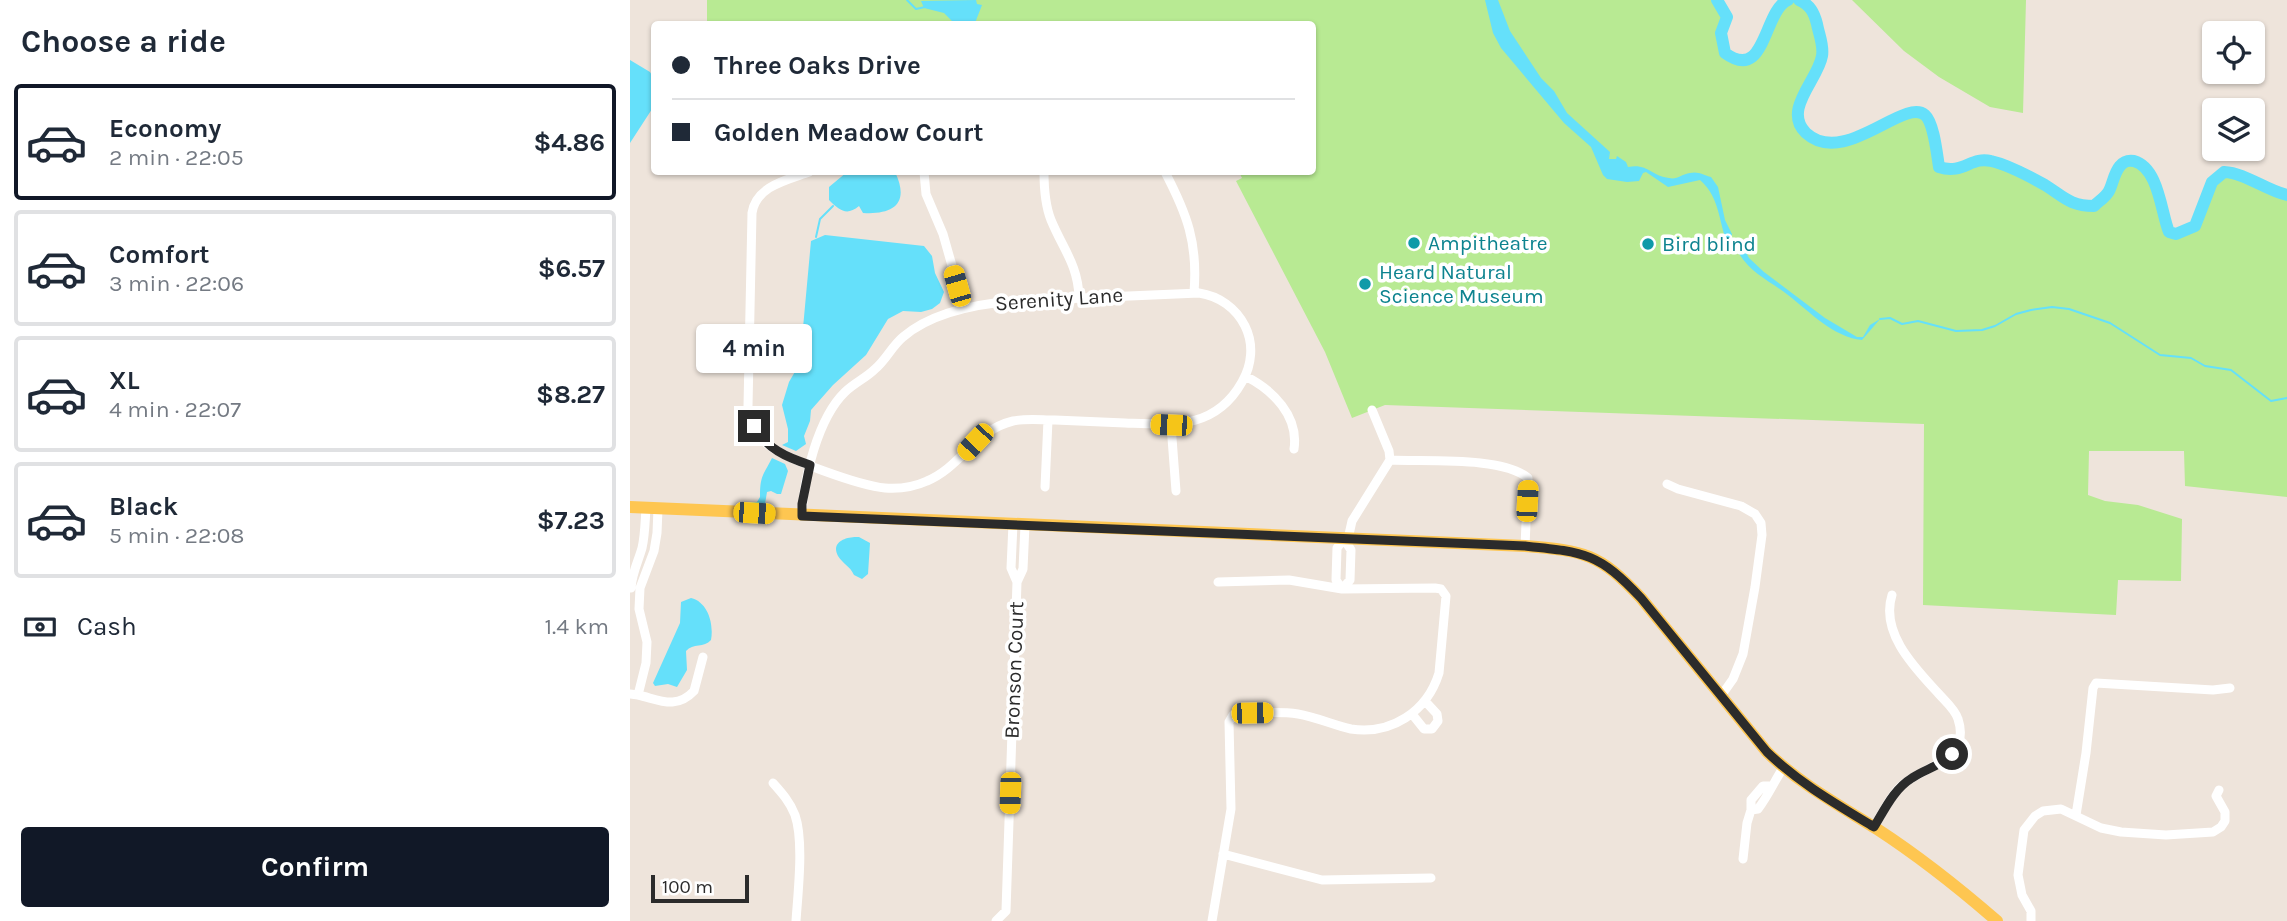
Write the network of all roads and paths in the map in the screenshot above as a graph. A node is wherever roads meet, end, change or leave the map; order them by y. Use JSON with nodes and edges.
{"nodes":[{"id":1,"x":802,"y":175,"type":"edge"},
{"id":2,"x":924,"y":175,"type":"edge"},
{"id":3,"x":1044,"y":175,"type":"edge"},
{"id":4,"x":1166,"y":175,"type":"edge"},
{"id":5,"x":1194,"y":292,"type":"junction"},
{"id":6,"x":1079,"y":297,"type":"junction"},
{"id":7,"x":964,"y":309,"type":"junction"},
{"id":8,"x":1245,"y":376,"type":"junction"},
{"id":9,"x":1372,"y":410,"type":"dead end"},
{"id":10,"x":1048,"y":420,"type":"junction"},
{"id":11,"x":1171,"y":425,"type":"junction"},
{"id":12,"x":1294,"y":449,"type":"dead end"},
{"id":13,"x":1390,"y":460,"type":"junction"},
{"id":14,"x":810,"y":465,"type":"junction"},
{"id":15,"x":1667,"y":484,"type":"dead end"},
{"id":16,"x":1045,"y":487,"type":"dead end"},
{"id":17,"x":1176,"y":491,"type":"dead end"},
{"id":18,"x":630,"y":507,"type":"edge"},
{"id":19,"x":652,"y":508,"type":"junction"},
{"id":20,"x":802,"y":516,"type":"junction"},
{"id":21,"x":1019,"y":525,"type":"junction"},
{"id":22,"x":1346,"y":539,"type":"junction"},
{"id":23,"x":1525,"y":546,"type":"junction"},
{"id":24,"x":1218,"y":582,"type":"dead end"},
{"id":25,"x":634,"y":588,"type":"edge"},
{"id":26,"x":1342,"y":589,"type":"junction"},
{"id":27,"x":1892,"y":595,"type":"dead end"},
{"id":28,"x":703,"y":657,"type":"dead end"},
{"id":29,"x":2230,"y":688,"type":"dead end"},
{"id":30,"x":634,"y":694,"type":"edge"},
{"id":31,"x":1721,"y":696,"type":"junction"},
{"id":32,"x":1425,"y":701,"type":"junction"},
{"id":33,"x":1412,"y":714,"type":"junction"},
{"id":34,"x":1783,"y":768,"type":"junction"},
{"id":35,"x":773,"y":783,"type":"dead end"},
{"id":36,"x":2219,"y":790,"type":"dead end"},
{"id":37,"x":2076,"y":815,"type":"junction"},
{"id":38,"x":1874,"y":827,"type":"junction"},
{"id":39,"x":1223,"y":854,"type":"junction"},
{"id":40,"x":1743,"y":859,"type":"dead end"},
{"id":41,"x":1431,"y":878,"type":"dead end"},
{"id":42,"x":796,"y":921,"type":"edge"},
{"id":43,"x":996,"y":921,"type":"edge"},
{"id":44,"x":1212,"y":921,"type":"edge"},
{"id":45,"x":1997,"y":921,"type":"edge"},
{"id":46,"x":2031,"y":921,"type":"edge"}],
"edges":[{"from":1,"to":14,"type":"street"},
{"from":2,"to":7,"type":"street"},
{"from":3,"to":6,"type":"street"},
{"from":4,"to":5,"type":"street"},
{"from":5,"to":6,"type":"street","name":"Serenity Lane"},
{"from":5,"to":8,"type":"street","name":"Serenity Lane"},
{"from":6,"to":7,"type":"street","name":"Serenity Lane"},
{"from":7,"to":14,"type":"street","name":"Serenity Lane"},
{"from":8,"to":11,"type":"street"},
{"from":8,"to":12,"type":"street"},
{"from":9,"to":13,"type":"street"},
{"from":10,"to":11,"type":"street"},
{"from":10,"to":14,"type":"street"},
{"from":10,"to":16,"type":"street"},
{"from":11,"to":17,"type":"street"},
{"from":13,"to":22,"type":"street"},
{"from":13,"to":23,"type":"street"},
{"from":14,"to":20,"type":"street","name":"Serenity Lane"},
{"from":15,"to":31,"type":"street"},
{"from":18,"to":19,"type":"main road"},
{"from":19,"to":20,"type":"main road"},
{"from":19,"to":25,"type":"street"},
{"from":20,"to":21,"type":"main road"},
{"from":21,"to":22,"type":"main road"},
{"from":21,"to":43,"type":"street","name":"Bronson Court"},
{"from":22,"to":23,"type":"main road"},
{"from":22,"to":26,"type":"street"},
{"from":23,"to":31,"type":"main road"},
{"from":24,"to":26,"type":"street"},
{"from":25,"to":30,"type":"street"},
{"from":26,"to":32,"type":"street"},
{"from":27,"to":38,"type":"street"},
{"from":28,"to":30,"type":"street"},
{"from":29,"to":37,"type":"street"},
{"from":31,"to":34,"type":"main road"},
{"from":32,"to":33,"type":"street"},
{"from":32,"to":33,"type":"street"},
{"from":33,"to":39,"type":"street"},
{"from":34,"to":38,"type":"main road"},
{"from":34,"to":40,"type":"street"},
{"from":35,"to":42,"type":"street"},
{"from":36,"to":37,"type":"street"},
{"from":37,"to":46,"type":"street"},
{"from":38,"to":45,"type":"main road"},
{"from":39,"to":41,"type":"street"},
{"from":39,"to":44,"type":"street"}]}
